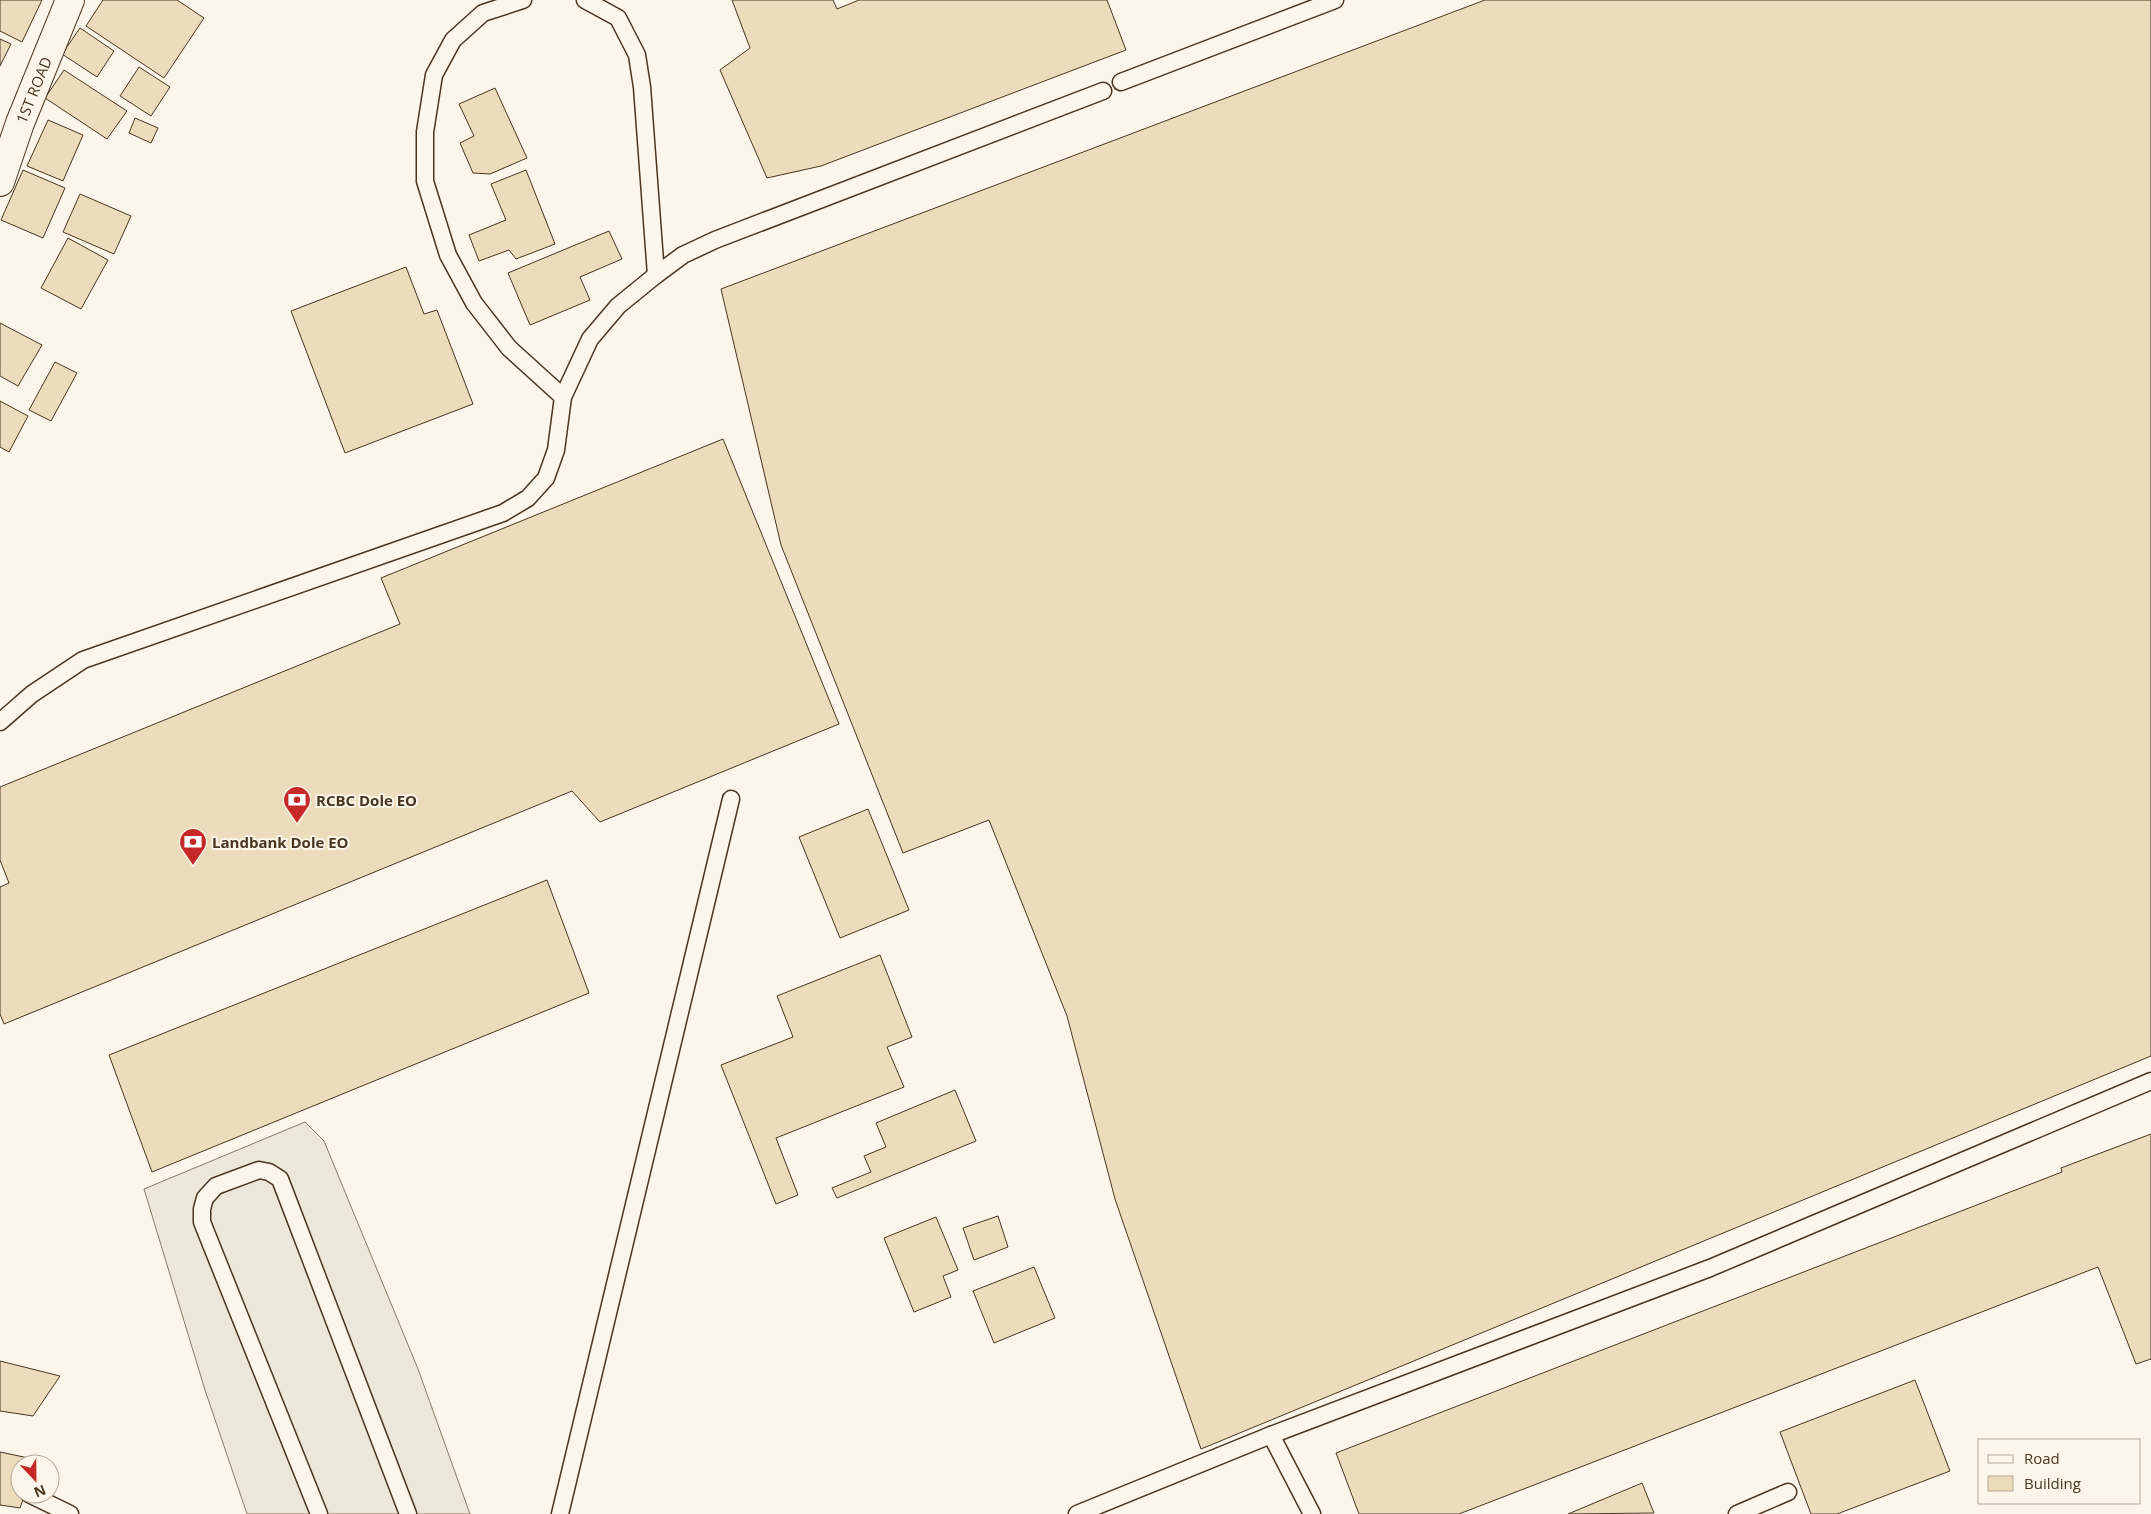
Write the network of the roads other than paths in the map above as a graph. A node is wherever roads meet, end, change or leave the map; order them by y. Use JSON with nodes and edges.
{"nodes":[{"id":1,"x":70,"y":0,"type":"edge"},
{"id":2,"x":523,"y":0,"type":"edge"},
{"id":3,"x":584,"y":0,"type":"edge"},
{"id":4,"x":1335,"y":0,"type":"edge"},
{"id":5,"x":1121,"y":82,"type":"dead end"},
{"id":6,"x":1103,"y":91,"type":"dead end"},
{"id":7,"x":0,"y":182,"type":"edge"},
{"id":8,"x":656,"y":275,"type":"junction"},
{"id":9,"x":563,"y":396,"type":"junction"},
{"id":10,"x":0,"y":722,"type":"edge"},
{"id":11,"x":730,"y":799,"type":"dead end"},
{"id":12,"x":2151,"y":1081,"type":"edge"},
{"id":13,"x":1271,"y":1435,"type":"junction"},
{"id":14,"x":1788,"y":1492,"type":"dead end"},
{"id":15,"x":50,"y":1504,"type":"edge"},
{"id":16,"x":70,"y":1514,"type":"edge"},
{"id":17,"x":319,"y":1514,"type":"edge"},
{"id":18,"x":408,"y":1514,"type":"edge"},
{"id":19,"x":560,"y":1514,"type":"edge"},
{"id":20,"x":1077,"y":1514,"type":"edge"},
{"id":21,"x":1312,"y":1514,"type":"edge"},
{"id":22,"x":1738,"y":1514,"type":"edge"}],
"edges":[{"from":1,"to":7,"type":"street","name":"1ST ROAD"},
{"from":2,"to":9,"type":"lane"},
{"from":3,"to":8,"type":"lane"},
{"from":4,"to":5,"type":"lane"},
{"from":6,"to":8,"type":"lane"},
{"from":8,"to":9,"type":"lane"},
{"from":9,"to":10,"type":"lane"},
{"from":11,"to":19,"type":"lane"},
{"from":12,"to":13,"type":"lane"},
{"from":13,"to":20,"type":"lane"},
{"from":13,"to":21,"type":"lane"},
{"from":14,"to":22,"type":"lane"},
{"from":15,"to":16,"type":"lane"},
{"from":17,"to":18,"type":"lane"}]}
